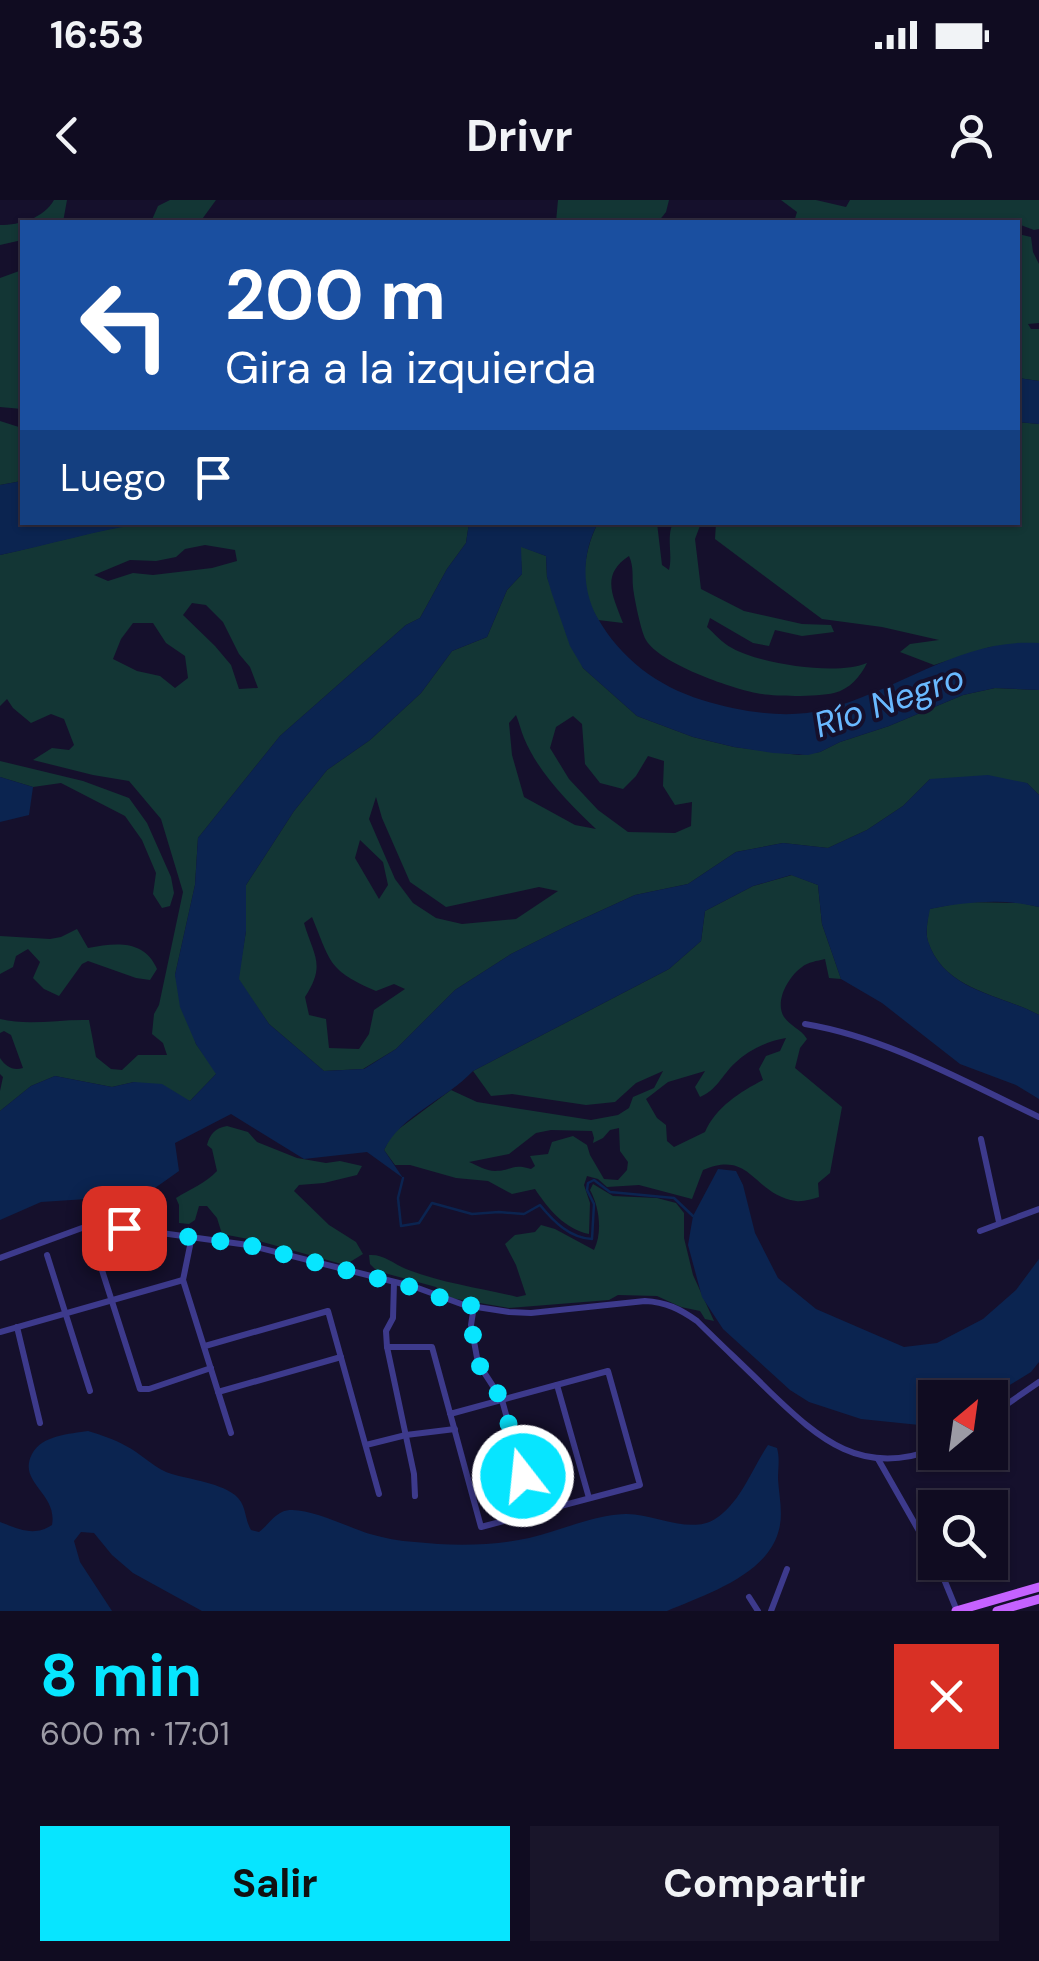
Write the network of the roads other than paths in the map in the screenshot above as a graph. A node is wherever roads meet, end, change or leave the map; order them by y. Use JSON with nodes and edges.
{"nodes":[{"id":1,"x":805,"y":1024,"type":"dead end"},
{"id":2,"x":1039,"y":1118,"type":"edge"},
{"id":3,"x":981,"y":1138,"type":"dead end"},
{"id":4,"x":1039,"y":1208,"type":"edge"},
{"id":5,"x":999,"y":1222,"type":"junction"},
{"id":6,"x":980,"y":1231,"type":"dead end"},
{"id":7,"x":192,"y":1236,"type":"junction"},
{"id":8,"x":92,"y":1239,"type":"dead end"},
{"id":9,"x":46,"y":1255,"type":"dead end"},
{"id":10,"x":0,"y":1258,"type":"edge"},
{"id":11,"x":183,"y":1280,"type":"junction"},
{"id":12,"x":394,"y":1282,"type":"junction"},
{"id":13,"x":112,"y":1300,"type":"junction"},
{"id":14,"x":474,"y":1306,"type":"junction"},
{"id":15,"x":66,"y":1313,"type":"junction"},
{"id":16,"x":17,"y":1327,"type":"junction"},
{"id":17,"x":0,"y":1332,"type":"edge"},
{"id":18,"x":206,"y":1346,"type":"junction"},
{"id":19,"x":387,"y":1348,"type":"junction"},
{"id":20,"x":341,"y":1357,"type":"junction"},
{"id":21,"x":211,"y":1368,"type":"junction"},
{"id":22,"x":1039,"y":1382,"type":"edge"},
{"id":23,"x":557,"y":1385,"type":"junction"},
{"id":24,"x":90,"y":1391,"type":"dead end"},
{"id":25,"x":218,"y":1392,"type":"junction"},
{"id":26,"x":502,"y":1400,"type":"junction"},
{"id":27,"x":1008,"y":1404,"type":"edge"},
{"id":28,"x":450,"y":1414,"type":"junction"},
{"id":29,"x":40,"y":1423,"type":"dead end"},
{"id":30,"x":454,"y":1429,"type":"junction"},
{"id":31,"x":231,"y":1433,"type":"dead end"},
{"id":32,"x":406,"y":1435,"type":"junction"},
{"id":33,"x":366,"y":1445,"type":"junction"},
{"id":34,"x":918,"y":1454,"type":"edge"},
{"id":35,"x":878,"y":1459,"type":"junction"},
{"id":36,"x":379,"y":1494,"type":"dead end"},
{"id":37,"x":415,"y":1496,"type":"dead end"},
{"id":38,"x":589,"y":1498,"type":"junction"},
{"id":39,"x":534,"y":1513,"type":"junction"},
{"id":40,"x":918,"y":1529,"type":"edge"},
{"id":41,"x":787,"y":1569,"type":"dead end"},
{"id":42,"x":944,"y":1580,"type":"edge"},
{"id":43,"x":1039,"y":1587,"type":"edge"},
{"id":44,"x":748,"y":1597,"type":"dead end"},
{"id":45,"x":1039,"y":1599,"type":"edge"},
{"id":46,"x":988,"y":1607,"type":"edge"},
{"id":47,"x":758,"y":1611,"type":"edge"},
{"id":48,"x":771,"y":1611,"type":"edge"},
{"id":49,"x":956,"y":1611,"type":"edge"},
{"id":50,"x":997,"y":1611,"type":"edge"}],
"edges":[{"from":1,"to":2,"type":"street"},
{"from":3,"to":5,"type":"street"},
{"from":4,"to":5,"type":"street"},
{"from":5,"to":6,"type":"street"},
{"from":7,"to":10,"type":"street"},
{"from":7,"to":11,"type":"street"},
{"from":7,"to":12,"type":"street"},
{"from":8,"to":13,"type":"street"},
{"from":9,"to":15,"type":"street"},
{"from":11,"to":13,"type":"street"},
{"from":11,"to":18,"type":"street"},
{"from":12,"to":14,"type":"street"},
{"from":12,"to":19,"type":"street"},
{"from":13,"to":15,"type":"street"},
{"from":13,"to":21,"type":"street"},
{"from":14,"to":26,"type":"street"},
{"from":14,"to":35,"type":"street"},
{"from":15,"to":16,"type":"street"},
{"from":15,"to":24,"type":"street"},
{"from":16,"to":17,"type":"street"},
{"from":16,"to":29,"type":"street"},
{"from":18,"to":20,"type":"street"},
{"from":18,"to":21,"type":"street"},
{"from":19,"to":28,"type":"street"},
{"from":19,"to":32,"type":"street"},
{"from":20,"to":25,"type":"street"},
{"from":20,"to":33,"type":"street"},
{"from":21,"to":25,"type":"street"},
{"from":22,"to":27,"type":"street"},
{"from":23,"to":26,"type":"street"},
{"from":23,"to":38,"type":"street"},
{"from":23,"to":38,"type":"street"},
{"from":25,"to":31,"type":"street"},
{"from":26,"to":28,"type":"street"},
{"from":26,"to":39,"type":"street"},
{"from":28,"to":30,"type":"street"},
{"from":30,"to":32,"type":"street"},
{"from":30,"to":39,"type":"street"},
{"from":32,"to":33,"type":"street"},
{"from":32,"to":37,"type":"street"},
{"from":33,"to":36,"type":"street"},
{"from":34,"to":35,"type":"street"},
{"from":35,"to":40,"type":"street"},
{"from":38,"to":39,"type":"street"},
{"from":41,"to":48,"type":"street"},
{"from":42,"to":49,"type":"street"},
{"from":43,"to":46,"type":"main road"},
{"from":44,"to":47,"type":"street"},
{"from":45,"to":50,"type":"main road"},
{"from":46,"to":49,"type":"main road"}]}
